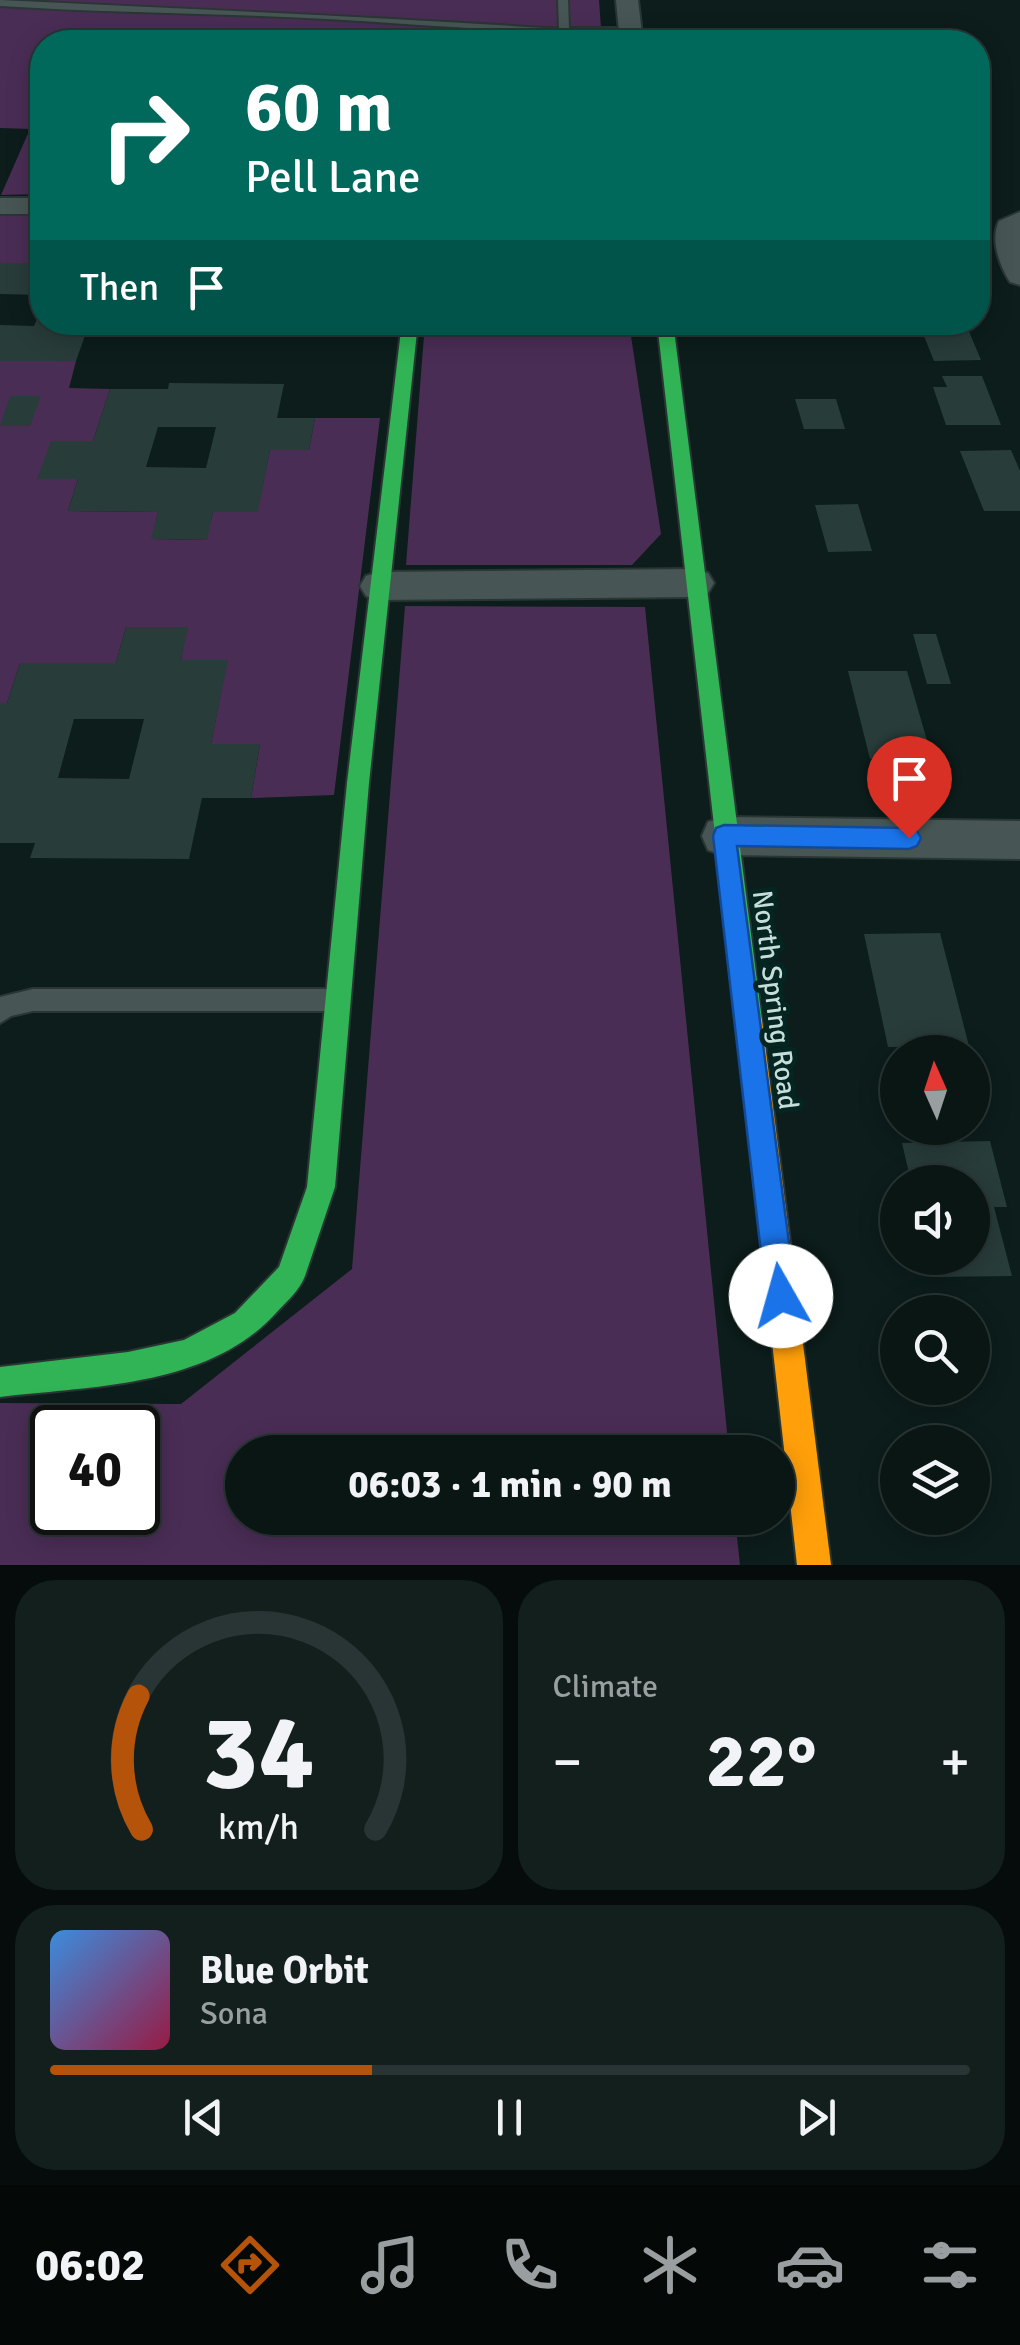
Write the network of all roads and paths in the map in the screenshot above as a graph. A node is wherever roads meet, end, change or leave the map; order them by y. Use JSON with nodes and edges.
{"nodes":[{"id":1,"x":563,"y":0,"type":"edge"},
{"id":2,"x":627,"y":0,"type":"edge"},
{"id":3,"x":0,"y":3,"type":"edge"},
{"id":4,"x":544,"y":30,"type":"edge"},
{"id":5,"x":564,"y":30,"type":"edge"},
{"id":6,"x":631,"y":30,"type":"edge"},
{"id":7,"x":0,"y":206,"type":"edge"},
{"id":8,"x":30,"y":206,"type":"edge"},
{"id":9,"x":1020,"y":220,"type":"edge"},
{"id":10,"x":1020,"y":276,"type":"edge"},
{"id":11,"x":409,"y":335,"type":"edge"},
{"id":12,"x":666,"y":335,"type":"edge"},
{"id":13,"x":695,"y":583,"type":"junction"},
{"id":14,"x":379,"y":586,"type":"junction"},
{"id":15,"x":724,"y":836,"type":"junction"},
{"id":16,"x":1020,"y":840,"type":"edge"},
{"id":17,"x":338,"y":1000,"type":"junction"},
{"id":18,"x":0,"y":1012,"type":"edge"},
{"id":19,"x":0,"y":1382,"type":"edge"},
{"id":20,"x":814,"y":1565,"type":"edge"}],
"edges":[{"from":1,"to":5,"type":"lane"},
{"from":2,"to":6,"type":"street"},
{"from":3,"to":4,"type":"lane"},
{"from":7,"to":8,"type":"street"},
{"from":9,"to":10,"type":"street"},
{"from":11,"to":14,"type":"street"},
{"from":12,"to":13,"type":"street","name":"North Spring Road"},
{"from":13,"to":14,"type":"street"},
{"from":13,"to":15,"type":"street","name":"North Spring Road"},
{"from":14,"to":17,"type":"street"},
{"from":15,"to":16,"type":"street"},
{"from":15,"to":20,"type":"street","name":"North Spring Road"},
{"from":17,"to":18,"type":"lane"},
{"from":17,"to":19,"type":"street"}]}
